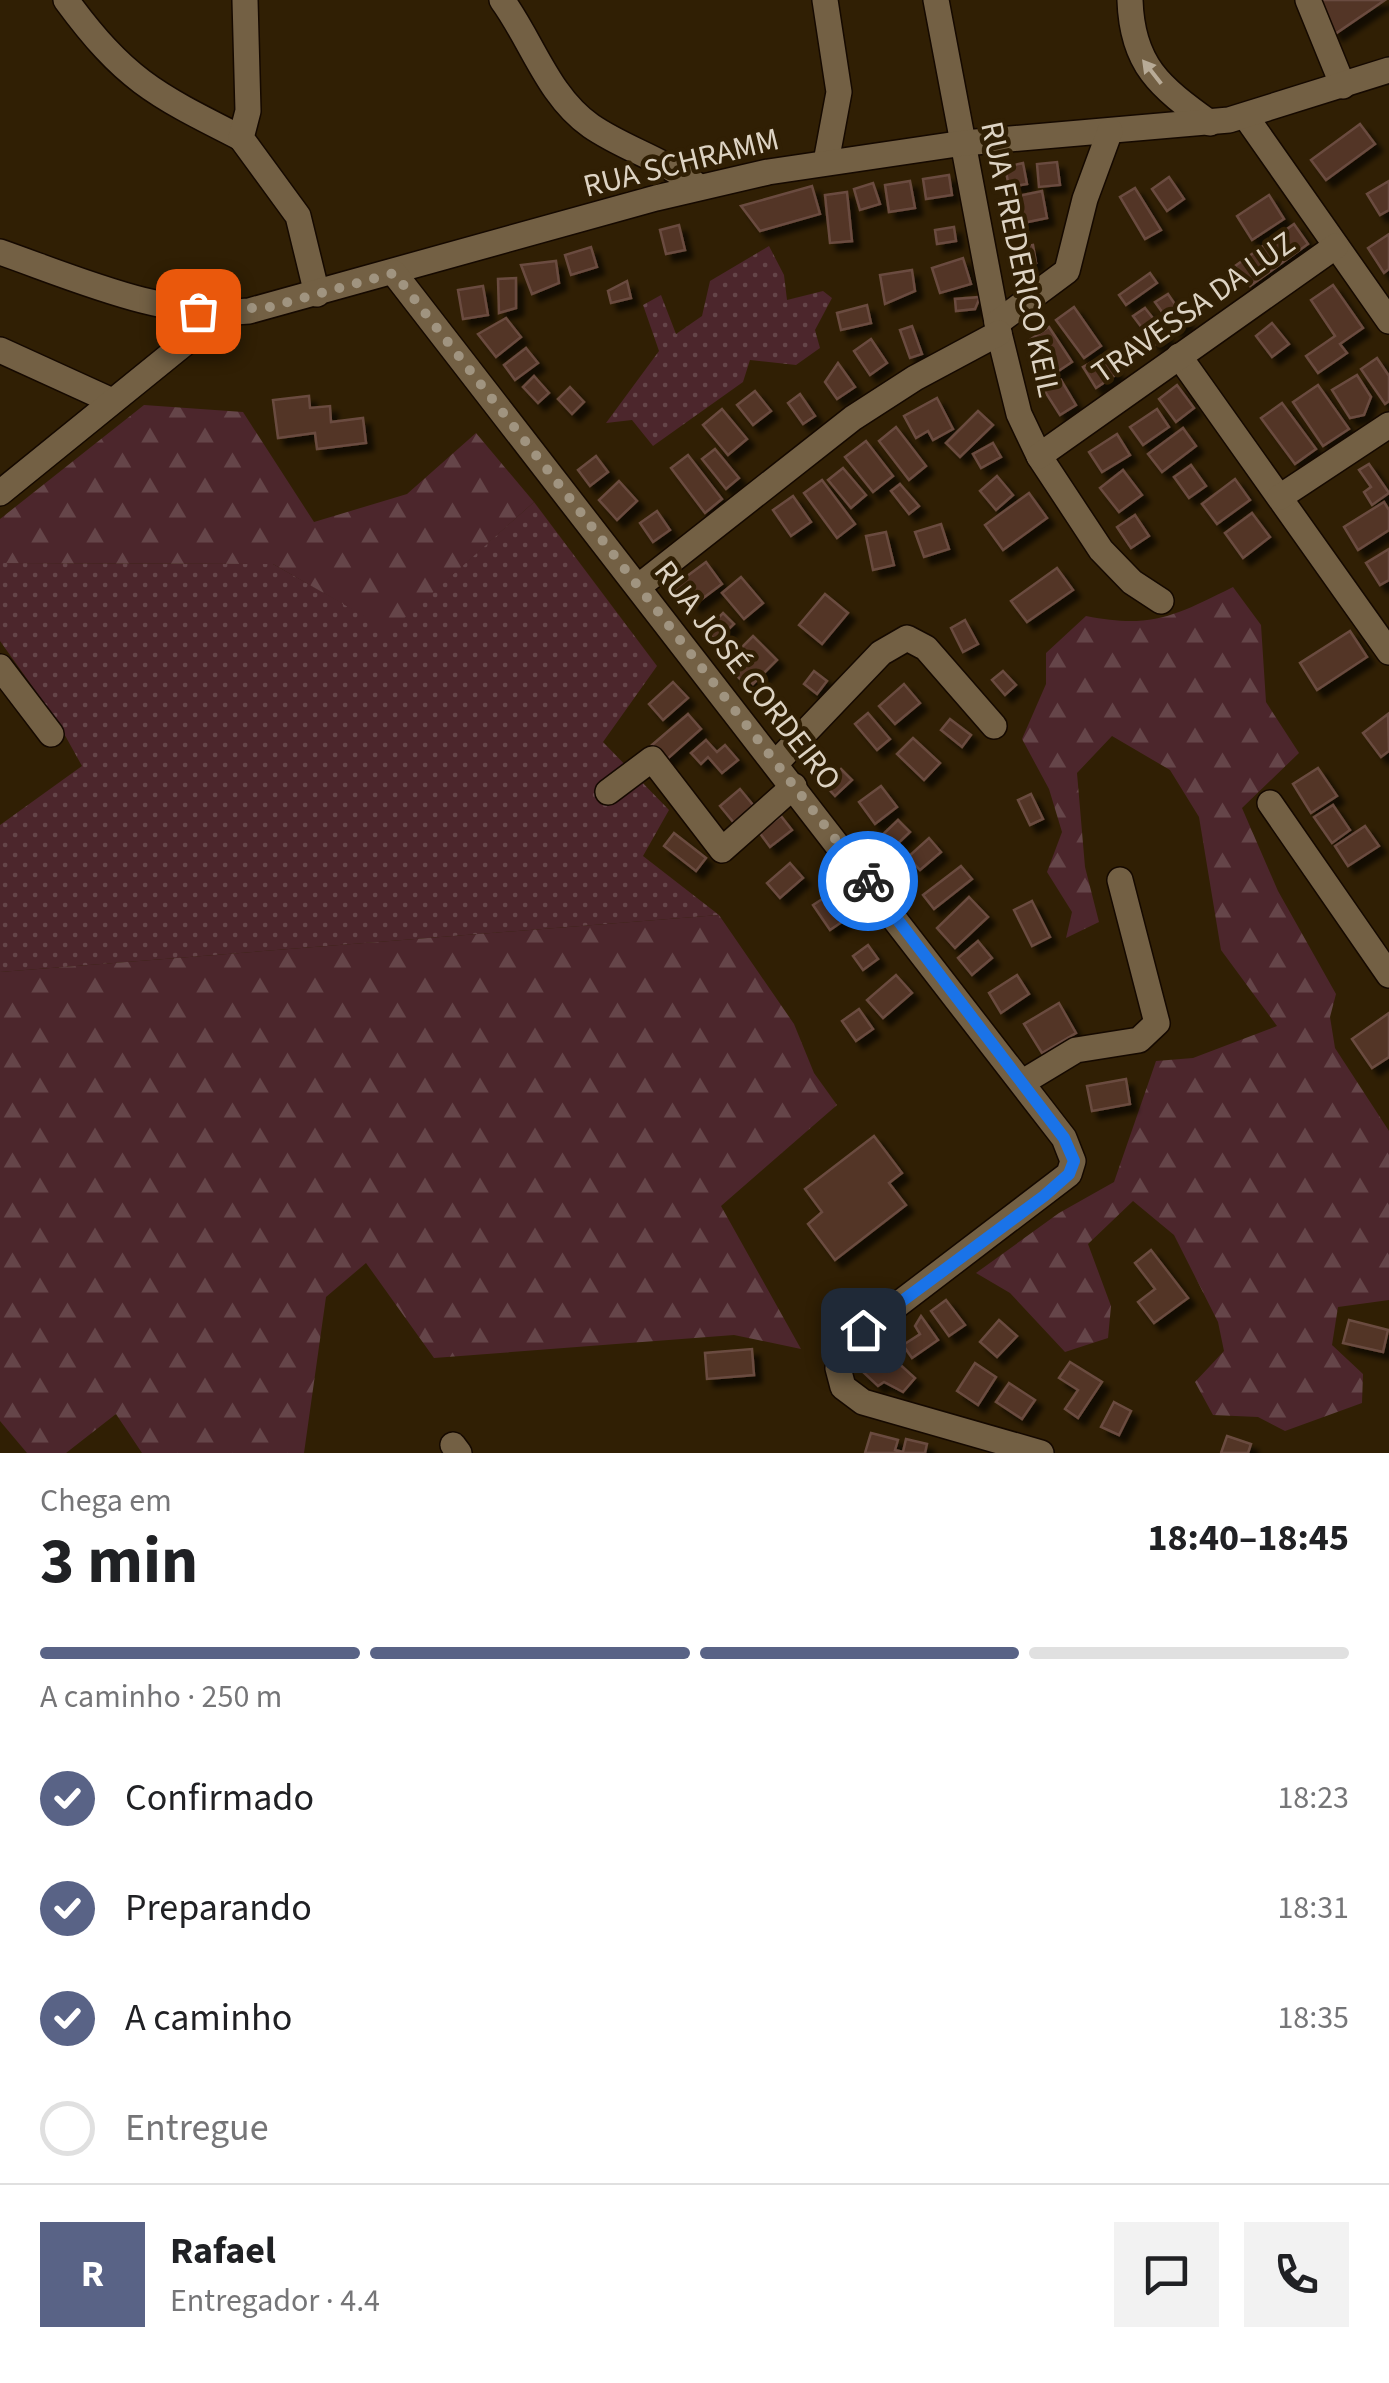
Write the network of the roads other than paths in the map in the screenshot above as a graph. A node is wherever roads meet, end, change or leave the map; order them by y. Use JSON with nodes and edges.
{"nodes":[{"id":1,"x":66,"y":0,"type":"edge"},
{"id":2,"x":245,"y":0,"type":"edge"},
{"id":3,"x":502,"y":0,"type":"edge"},
{"id":4,"x":825,"y":0,"type":"edge"},
{"id":5,"x":936,"y":0,"type":"edge"},
{"id":6,"x":1130,"y":0,"type":"edge"},
{"id":7,"x":1308,"y":0,"type":"edge"},
{"id":8,"x":1389,"y":70,"type":"edge"},
{"id":9,"x":1342,"y":86,"type":"junction"},
{"id":10,"x":1246,"y":116,"type":"junction"},
{"id":11,"x":1210,"y":123,"type":"junction"},
{"id":12,"x":1110,"y":131,"type":"junction"},
{"id":13,"x":241,"y":138,"type":"junction"},
{"id":14,"x":964,"y":144,"type":"junction"},
{"id":15,"x":826,"y":162,"type":"junction"},
{"id":16,"x":699,"y":187,"type":"junction"},
{"id":17,"x":1336,"y":246,"type":"junction"},
{"id":18,"x":0,"y":252,"type":"edge"},
{"id":19,"x":394,"y":273,"type":"junction"},
{"id":20,"x":317,"y":294,"type":"junction"},
{"id":21,"x":222,"y":313,"type":"junction"},
{"id":22,"x":1389,"y":321,"type":"edge"},
{"id":23,"x":998,"y":328,"type":"junction"},
{"id":24,"x":0,"y":350,"type":"edge"},
{"id":25,"x":1180,"y":356,"type":"junction"},
{"id":26,"x":112,"y":400,"type":"junction"},
{"id":27,"x":1389,"y":424,"type":"edge"},
{"id":28,"x":1038,"y":456,"type":"junction"},
{"id":29,"x":0,"y":493,"type":"edge"},
{"id":30,"x":1280,"y":497,"type":"junction"},
{"id":31,"x":638,"y":586,"type":"junction"},
{"id":32,"x":1161,"y":601,"type":"dead end"},
{"id":33,"x":1389,"y":652,"type":"edge"},
{"id":34,"x":0,"y":667,"type":"edge"},
{"id":35,"x":994,"y":726,"type":"dead end"},
{"id":36,"x":51,"y":734,"type":"dead end"},
{"id":37,"x":776,"y":763,"type":"junction"},
{"id":38,"x":794,"y":786,"type":"junction"},
{"id":39,"x":608,"y":792,"type":"dead end"},
{"id":40,"x":1270,"y":804,"type":"dead end"},
{"id":41,"x":1120,"y":880,"type":"dead end"},
{"id":42,"x":1389,"y":975,"type":"edge"},
{"id":43,"x":1022,"y":1082,"type":"junction"},
{"id":44,"x":1042,"y":1453,"type":"edge"}],
"edges":[{"from":1,"to":13,"type":"street"},
{"from":2,"to":13,"type":"street"},
{"from":3,"to":16,"type":"street"},
{"from":4,"to":15,"type":"street"},
{"from":5,"to":14,"type":"street","name":"RUA FREDERICO KEIL"},
{"from":11,"to":6,"type":"street","one_way":true},
{"from":7,"to":9,"type":"street"},
{"from":8,"to":9,"type":"street","name":"RUA SCHRAMM"},
{"from":9,"to":10,"type":"street","name":"RUA SCHRAMM"},
{"from":10,"to":11,"type":"street","name":"RUA SCHRAMM"},
{"from":10,"to":17,"type":"street"},
{"from":11,"to":12,"type":"street","name":"RUA SCHRAMM"},
{"from":12,"to":14,"type":"street","name":"RUA SCHRAMM"},
{"from":12,"to":23,"type":"street"},
{"from":13,"to":20,"type":"street"},
{"from":14,"to":15,"type":"street","name":"RUA SCHRAMM"},
{"from":14,"to":23,"type":"street","name":"RUA FREDERICO KEIL"},
{"from":15,"to":16,"type":"street","name":"RUA SCHRAMM"},
{"from":16,"to":19,"type":"street","name":"RUA SCHRAMM"},
{"from":17,"to":22,"type":"street"},
{"from":17,"to":25,"type":"street","name":"TRAVESSA DA LUZ"},
{"from":18,"to":21,"type":"street","name":"RUA SCHRAMM"},
{"from":19,"to":20,"type":"street","name":"RUA SCHRAMM"},
{"from":19,"to":31,"type":"street","name":"RUA JOSÉ CORDEIRO"},
{"from":20,"to":21,"type":"street","name":"RUA SCHRAMM"},
{"from":21,"to":26,"type":"street"},
{"from":23,"to":28,"type":"street","name":"RUA FREDERICO KEIL"},
{"from":23,"to":31,"type":"street"},
{"from":24,"to":26,"type":"street"},
{"from":25,"to":28,"type":"street","name":"TRAVESSA DA LUZ"},
{"from":25,"to":30,"type":"street"},
{"from":26,"to":29,"type":"street"},
{"from":27,"to":30,"type":"street"},
{"from":28,"to":32,"type":"street","name":"RUA FREDERICO KEIL"},
{"from":30,"to":33,"type":"street"},
{"from":31,"to":37,"type":"street","name":"RUA JOSÉ CORDEIRO"},
{"from":34,"to":36,"type":"street"},
{"from":35,"to":37,"type":"street"},
{"from":37,"to":38,"type":"street","name":"RUA JOSÉ CORDEIRO"},
{"from":38,"to":39,"type":"street"},
{"from":38,"to":43,"type":"street","name":"RUA JOSÉ CORDEIRO"},
{"from":40,"to":42,"type":"street"},
{"from":41,"to":43,"type":"street"},
{"from":43,"to":44,"type":"street","name":"RUA JOSÉ CORDEIRO"}]}
